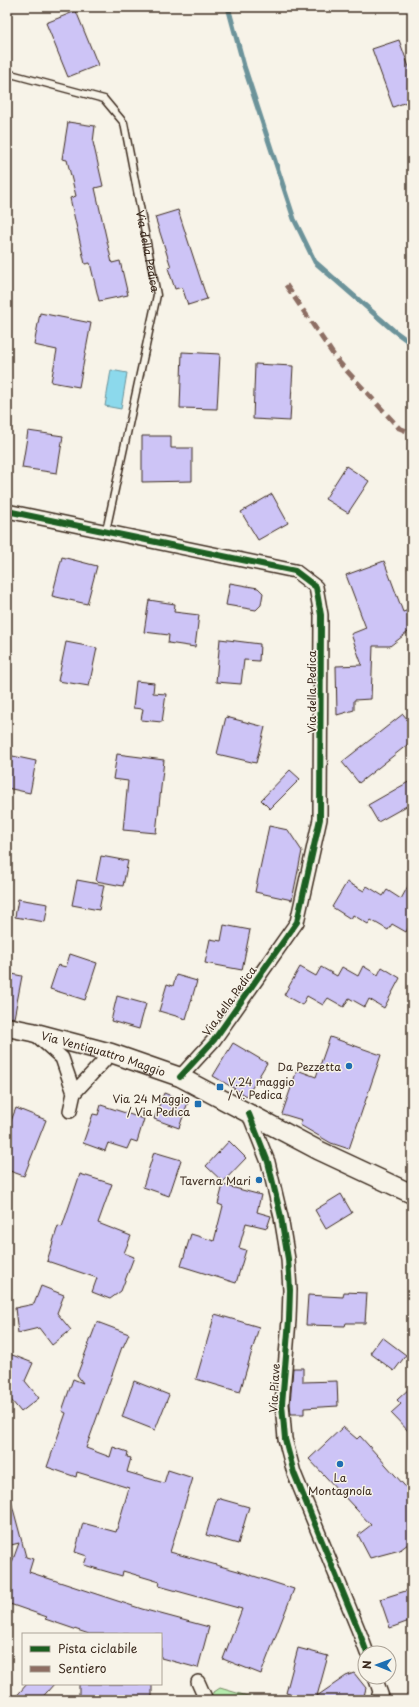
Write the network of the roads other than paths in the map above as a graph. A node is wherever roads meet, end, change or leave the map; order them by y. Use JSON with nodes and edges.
{"nodes":[{"id":1,"x":7,"y":73,"type":"edge"},
{"id":2,"x":7,"y":511,"type":"edge"},
{"id":3,"x":106,"y":531,"type":"junction"},
{"id":4,"x":7,"y":1027,"type":"edge"},
{"id":5,"x":32,"y":1032,"type":"junction"},
{"id":6,"x":111,"y":1053,"type":"junction"},
{"id":7,"x":180,"y":1077,"type":"junction"},
{"id":8,"x":74,"y":1093,"type":"junction"},
{"id":9,"x":70,"y":1111,"type":"dead end"},
{"id":10,"x":249,"y":1114,"type":"junction"},
{"id":11,"x":412,"y":1194,"type":"edge"},
{"id":12,"x":364,"y":1645,"type":"edge"},
{"id":13,"x":198,"y":1682,"type":"dead end"},
{"id":14,"x":206,"y":1700,"type":"edge"}],
"edges":[{"from":1,"to":3,"type":"lane","name":"Via della Pedica"},
{"from":2,"to":3,"type":"street","name":"Via della Pedica"},
{"from":3,"to":7,"type":"street","name":"Via della Pedica"},
{"from":4,"to":5,"type":"main road","name":"Via Ventiquattro Maggio"},
{"from":5,"to":6,"type":"main road","name":"Via Ventiquattro Maggio"},
{"from":5,"to":8,"type":"street"},
{"from":6,"to":7,"type":"main road","name":"Via Ventiquattro Maggio"},
{"from":6,"to":8,"type":"street"},
{"from":7,"to":10,"type":"main road","name":"Via Ventiquattro Maggio"},
{"from":8,"to":9,"type":"street"},
{"from":10,"to":11,"type":"main road","name":"Via Ventiquattro Maggio"},
{"from":10,"to":12,"type":"street","name":"Via Piave"},
{"from":13,"to":14,"type":"street"}]}
